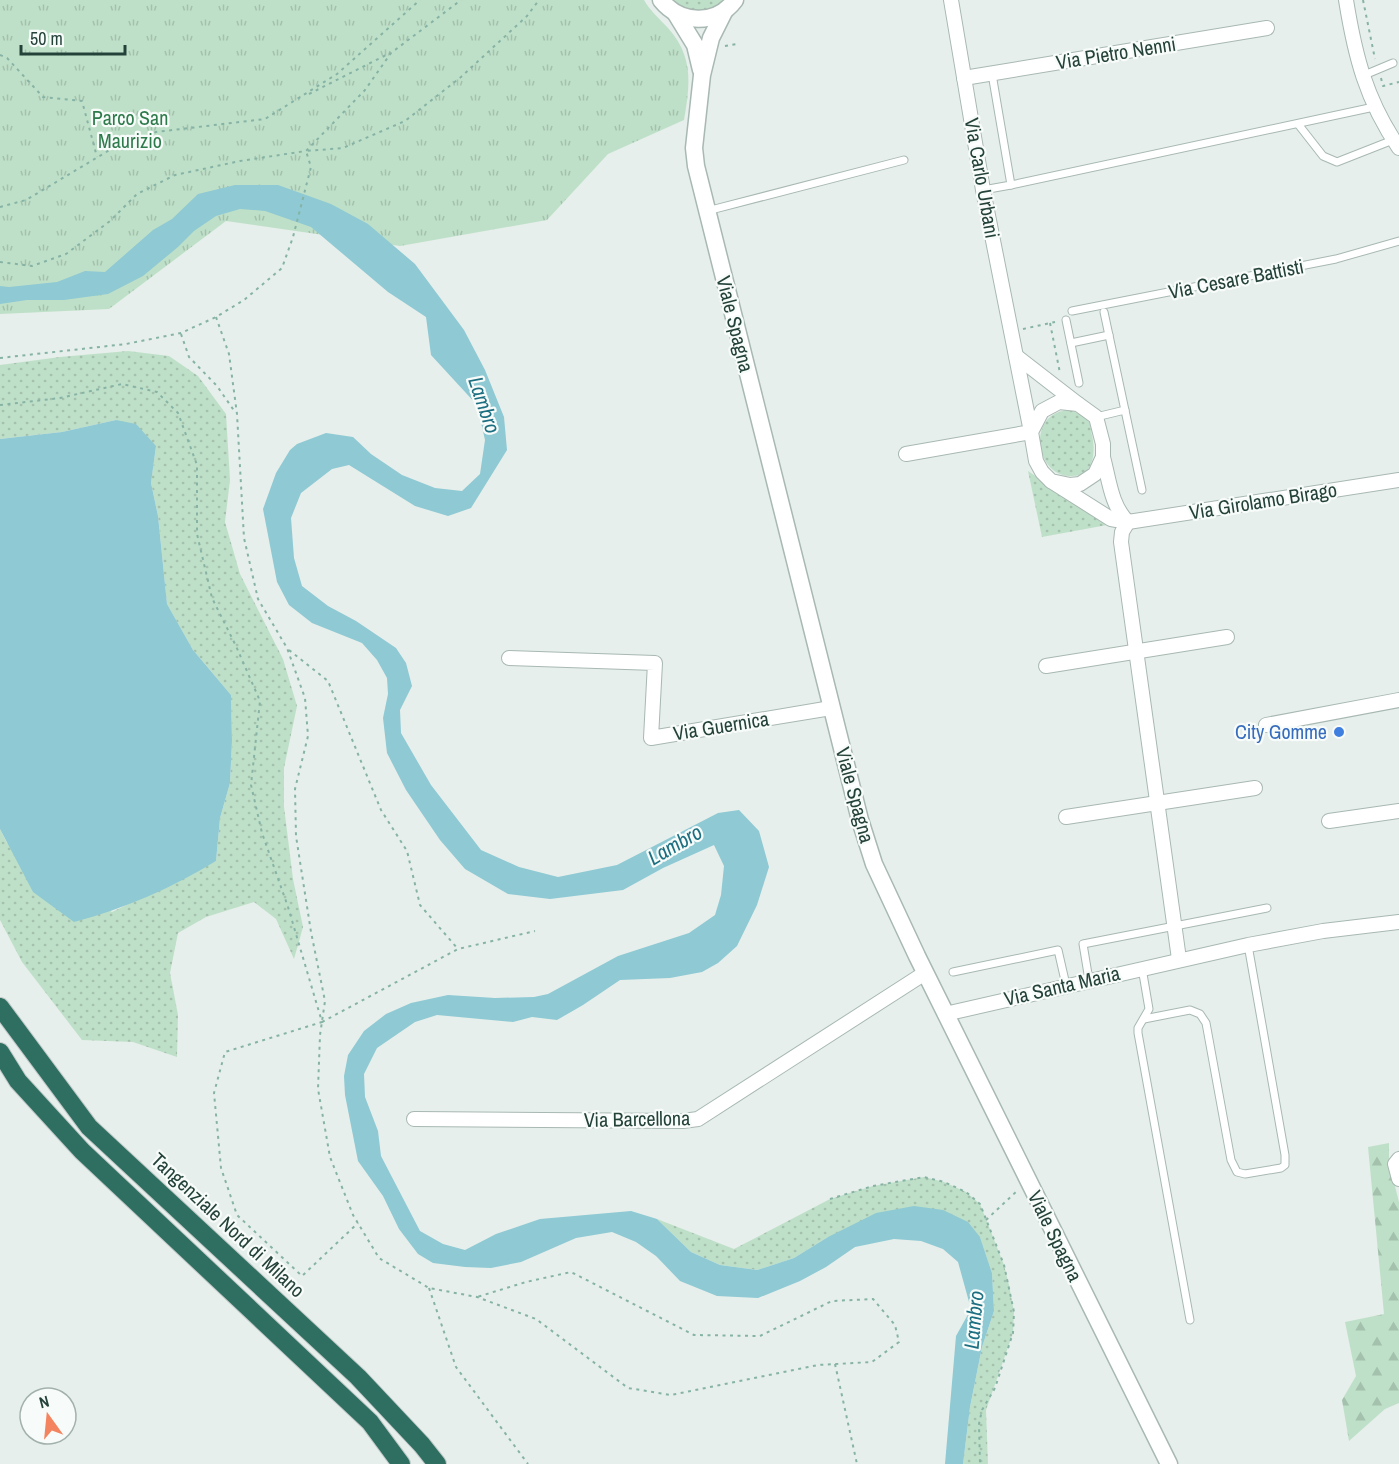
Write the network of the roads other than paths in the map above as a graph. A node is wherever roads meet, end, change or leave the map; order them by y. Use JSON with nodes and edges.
{"nodes":[{"id":1,"x":661,"y":0,"type":"edge"},
{"id":2,"x":951,"y":0,"type":"edge"},
{"id":3,"x":1346,"y":0,"type":"edge"},
{"id":4,"x":729,"y":6,"type":"edge"},
{"id":5,"x":676,"y":14,"type":"junction"},
{"id":6,"x":1267,"y":28,"type":"dead end"},
{"id":7,"x":1393,"y":63,"type":"dead end"},
{"id":8,"x":993,"y":74,"type":"junction"},
{"id":9,"x":702,"y":75,"type":"junction"},
{"id":10,"x":1362,"y":76,"type":"junction"},
{"id":11,"x":964,"y":78,"type":"junction"},
{"id":12,"x":1374,"y":107,"type":"junction"},
{"id":13,"x":1298,"y":124,"type":"junction"},
{"id":14,"x":1396,"y":144,"type":"edge"},
{"id":15,"x":904,"y":160,"type":"dead end"},
{"id":16,"x":1011,"y":185,"type":"junction"},
{"id":17,"x":983,"y":190,"type":"junction"},
{"id":18,"x":707,"y":211,"type":"junction"},
{"id":19,"x":1399,"y":241,"type":"edge"},
{"id":20,"x":1072,"y":311,"type":"dead end"},
{"id":21,"x":1104,"y":312,"type":"dead end"},
{"id":22,"x":1066,"y":320,"type":"dead end"},
{"id":23,"x":1108,"y":335,"type":"junction"},
{"id":24,"x":1071,"y":343,"type":"junction"},
{"id":25,"x":1016,"y":356,"type":"junction"},
{"id":26,"x":1078,"y":383,"type":"dead end"},
{"id":27,"x":1078,"y":404,"type":"junction"},
{"id":28,"x":1125,"y":410,"type":"junction"},
{"id":29,"x":1096,"y":417,"type":"junction"},
{"id":30,"x":1031,"y":432,"type":"junction"},
{"id":31,"x":906,"y":454,"type":"dead end"},
{"id":32,"x":1103,"y":457,"type":"junction"},
{"id":33,"x":1399,"y":480,"type":"edge"},
{"id":34,"x":1051,"y":481,"type":"junction"},
{"id":35,"x":1142,"y":490,"type":"dead end"},
{"id":36,"x":1128,"y":522,"type":"junction"},
{"id":37,"x":1227,"y":637,"type":"dead end"},
{"id":38,"x":1137,"y":651,"type":"junction"},
{"id":39,"x":509,"y":658,"type":"dead end"},
{"id":40,"x":1046,"y":666,"type":"dead end"},
{"id":41,"x":1399,"y":700,"type":"edge"},
{"id":42,"x":831,"y":708,"type":"junction"},
{"id":43,"x":1266,"y":725,"type":"dead end"},
{"id":44,"x":1255,"y":788,"type":"dead end"},
{"id":45,"x":1158,"y":803,"type":"junction"},
{"id":46,"x":1399,"y":811,"type":"edge"},
{"id":47,"x":1066,"y":817,"type":"dead end"},
{"id":48,"x":1329,"y":821,"type":"dead end"},
{"id":49,"x":1267,"y":908,"type":"dead end"},
{"id":50,"x":1399,"y":922,"type":"edge"},
{"id":51,"x":1175,"y":927,"type":"junction"},
{"id":52,"x":1248,"y":945,"type":"junction"},
{"id":53,"x":1179,"y":959,"type":"junction"},
{"id":54,"x":1142,"y":968,"type":"junction"},
{"id":55,"x":953,"y":972,"type":"dead end"},
{"id":56,"x":925,"y":973,"type":"junction"},
{"id":57,"x":1089,"y":980,"type":"junction"},
{"id":58,"x":1066,"y":985,"type":"junction"},
{"id":59,"x":0,"y":1007,"type":"edge"},
{"id":60,"x":945,"y":1014,"type":"junction"},
{"id":61,"x":1144,"y":1019,"type":"junction"},
{"id":62,"x":0,"y":1052,"type":"edge"},
{"id":63,"x":414,"y":1119,"type":"dead end"},
{"id":64,"x":1399,"y":1159,"type":"edge"},
{"id":65,"x":1399,"y":1179,"type":"edge"},
{"id":66,"x":1190,"y":1320,"type":"dead end"},
{"id":67,"x":401,"y":1464,"type":"edge"},
{"id":68,"x":437,"y":1464,"type":"edge"},
{"id":69,"x":1169,"y":1464,"type":"edge"}],
"edges":[{"from":1,"to":5,"type":"street","name":"Viale Spagna"},
{"from":2,"to":11,"type":"street","name":"Via Carlo Urbani"},
{"from":3,"to":10,"type":"street"},
{"from":4,"to":5,"type":"street"},
{"from":4,"to":9,"type":"street","name":"Viale Spagna"},
{"from":5,"to":9,"type":"street","name":"Viale Spagna"},
{"from":6,"to":8,"type":"street","name":"Via Pietro Nenni"},
{"from":7,"to":10,"type":"lane"},
{"from":8,"to":11,"type":"street","name":"Via Pietro Nenni"},
{"from":8,"to":16,"type":"lane"},
{"from":9,"to":18,"type":"street","name":"Viale Spagna"},
{"from":10,"to":12,"type":"street"},
{"from":11,"to":17,"type":"street","name":"Via Carlo Urbani"},
{"from":12,"to":13,"type":"lane"},
{"from":12,"to":14,"type":"street"},
{"from":13,"to":14,"type":"lane"},
{"from":13,"to":16,"type":"lane"},
{"from":15,"to":18,"type":"lane"},
{"from":16,"to":17,"type":"lane"},
{"from":17,"to":25,"type":"street","name":"Via Carlo Urbani"},
{"from":18,"to":42,"type":"street","name":"Viale Spagna"},
{"from":19,"to":20,"type":"lane","name":"Via Cesare Battisti"},
{"from":21,"to":23,"type":"lane"},
{"from":22,"to":24,"type":"lane"},
{"from":23,"to":24,"type":"lane"},
{"from":23,"to":28,"type":"lane"},
{"from":24,"to":26,"type":"lane"},
{"from":25,"to":27,"type":"street"},
{"from":25,"to":30,"type":"street","name":"Via Carlo Urbani"},
{"from":27,"to":29,"type":"street"},
{"from":27,"to":30,"type":"street"},
{"from":28,"to":29,"type":"lane"},
{"from":28,"to":35,"type":"lane"},
{"from":29,"to":32,"type":"street"},
{"from":30,"to":31,"type":"street"},
{"from":30,"to":34,"type":"street"},
{"from":32,"to":34,"type":"street"},
{"from":32,"to":36,"type":"street"},
{"from":33,"to":36,"type":"street","name":"Via Girolamo Birago"},
{"from":34,"to":36,"type":"street","name":"Via Girolamo Birago"},
{"from":36,"to":38,"type":"street"},
{"from":37,"to":38,"type":"street"},
{"from":38,"to":40,"type":"street"},
{"from":38,"to":45,"type":"street"},
{"from":39,"to":42,"type":"street","name":"Via Guernica"},
{"from":41,"to":43,"type":"street"},
{"from":42,"to":56,"type":"street","name":"Viale Spagna"},
{"from":44,"to":45,"type":"street"},
{"from":45,"to":47,"type":"street"},
{"from":45,"to":51,"type":"street"},
{"from":46,"to":48,"type":"street"},
{"from":49,"to":51,"type":"lane"},
{"from":50,"to":52,"type":"street","name":"Via Santa Maria"},
{"from":51,"to":53,"type":"street"},
{"from":51,"to":57,"type":"lane"},
{"from":52,"to":53,"type":"street","name":"Via Santa Maria"},
{"from":52,"to":61,"type":"lane"},
{"from":53,"to":54,"type":"street","name":"Via Santa Maria"},
{"from":54,"to":57,"type":"street","name":"Via Santa Maria"},
{"from":54,"to":61,"type":"lane"},
{"from":55,"to":58,"type":"lane"},
{"from":56,"to":60,"type":"street","name":"Viale Spagna"},
{"from":56,"to":63,"type":"street","name":"Via Barcellona"},
{"from":57,"to":58,"type":"street","name":"Via Santa Maria"},
{"from":58,"to":60,"type":"street","name":"Via Santa Maria"},
{"from":59,"to":68,"type":"highway","name":"Tangenziale Nord di Milano"},
{"from":60,"to":69,"type":"street","name":"Viale Spagna"},
{"from":61,"to":66,"type":"lane"},
{"from":62,"to":67,"type":"highway"},
{"from":64,"to":65,"type":"street"}]}
